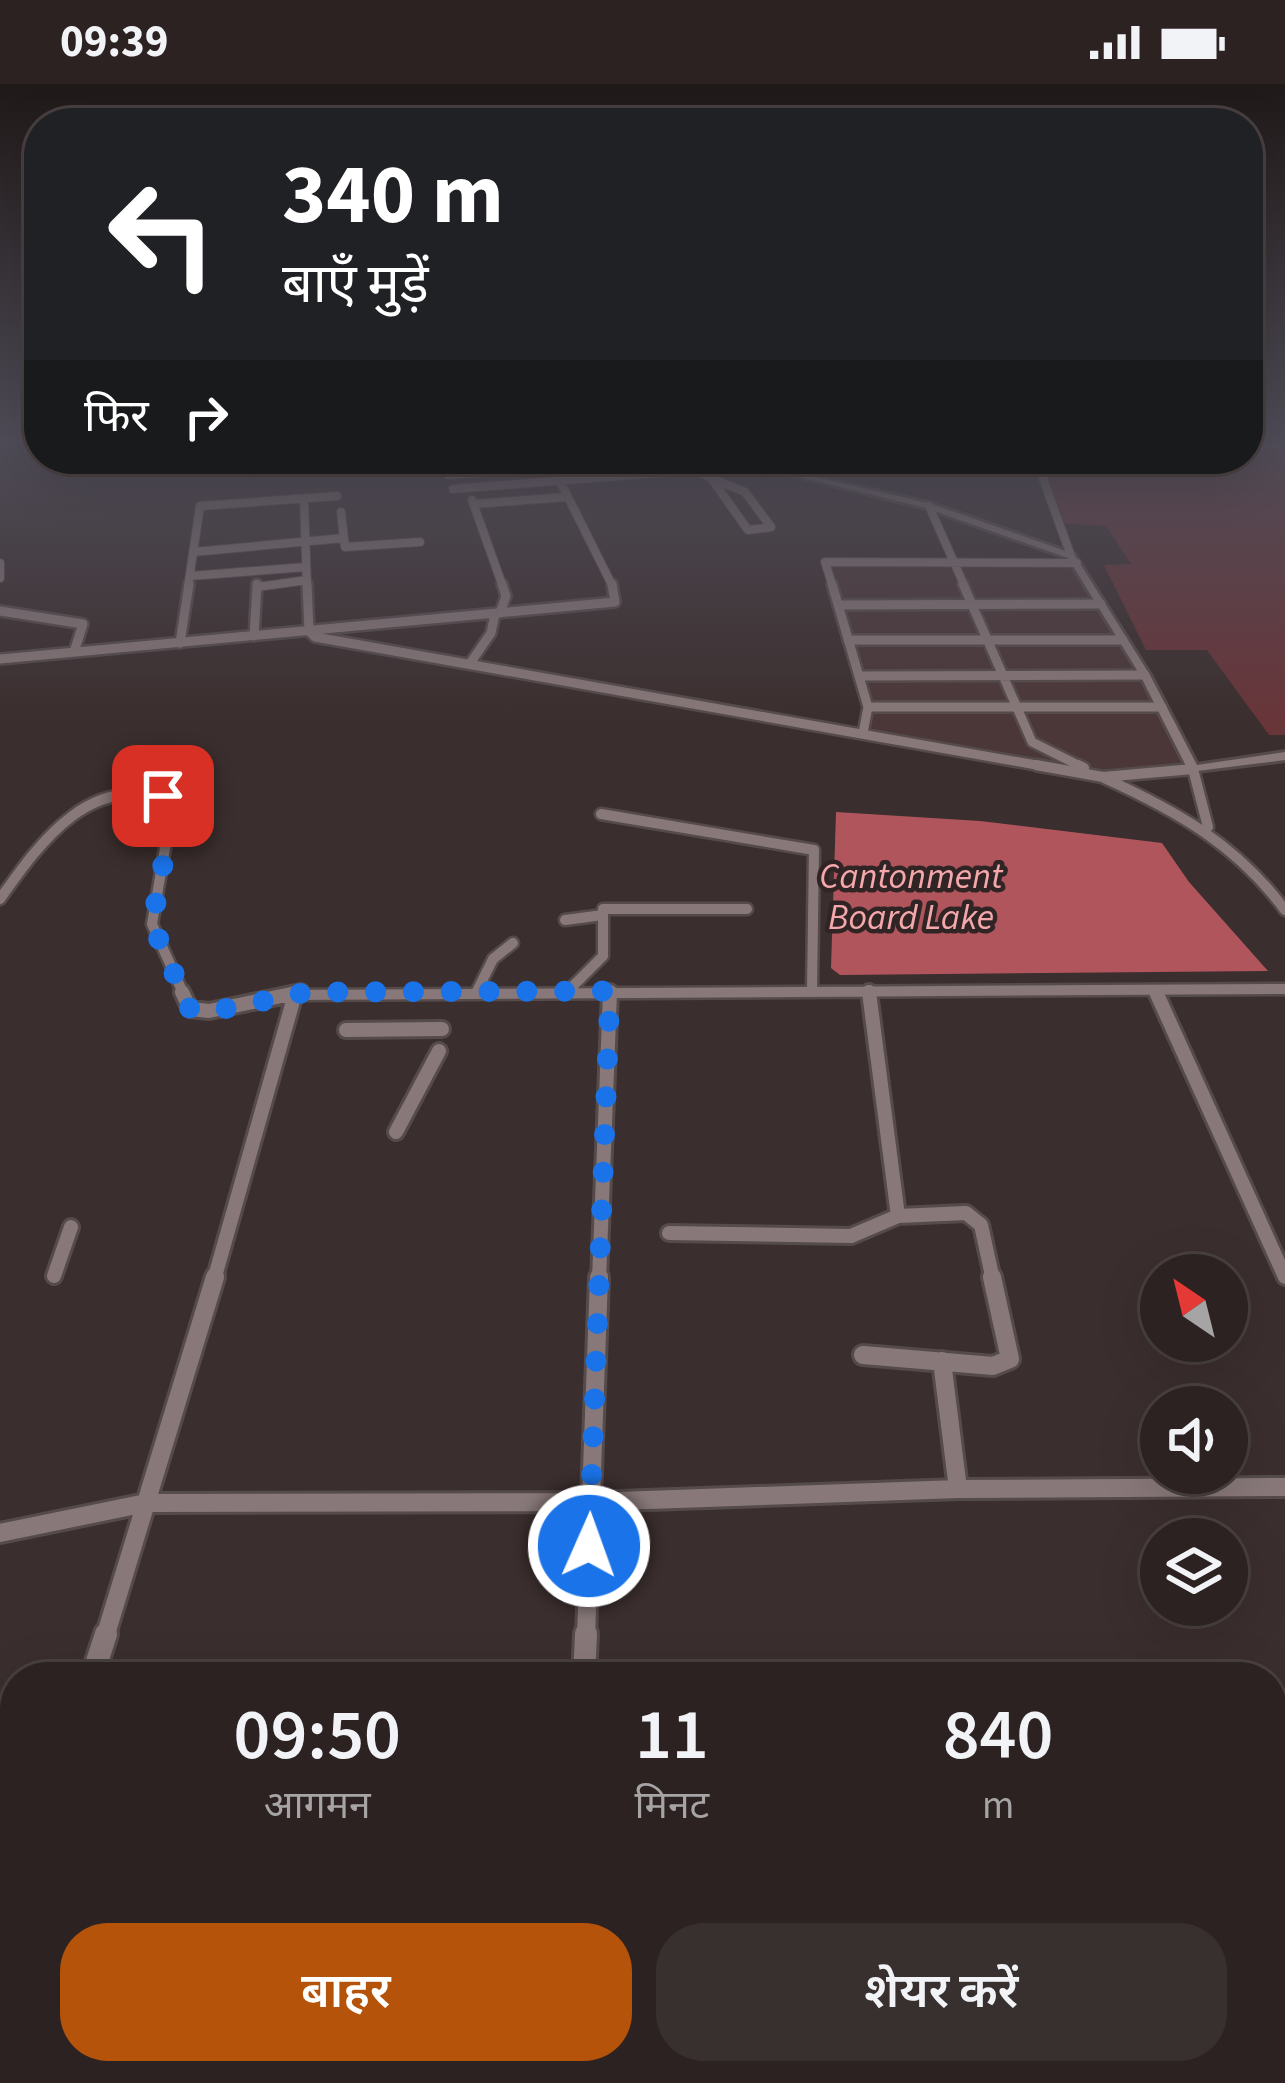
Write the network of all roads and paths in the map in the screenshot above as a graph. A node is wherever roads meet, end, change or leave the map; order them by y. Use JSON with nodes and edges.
{"nodes":[{"id":1,"x":196,"y":535,"type":"edge"},
{"id":2,"x":305,"y":535,"type":"edge"},
{"id":3,"x":485,"y":535,"type":"edge"},
{"id":4,"x":585,"y":535,"type":"edge"},
{"id":5,"x":943,"y":535,"type":"edge"},
{"id":6,"x":1008,"y":535,"type":"edge"},
{"id":7,"x":1065,"y":535,"type":"edge"},
{"id":8,"x":344,"y":538,"type":"joint"},
{"id":9,"x":305,"y":542,"type":"junction"},
{"id":10,"x":420,"y":542,"type":"dead end"},
{"id":11,"x":193,"y":552,"type":"junction"},
{"id":12,"x":1074,"y":560,"type":"junction"},
{"id":13,"x":955,"y":562,"type":"junction"},
{"id":14,"x":0,"y":563,"type":"edge"},
{"id":15,"x":306,"y":567,"type":"junction"},
{"id":16,"x":190,"y":576,"type":"junction"},
{"id":17,"x":0,"y":578,"type":"edge"},
{"id":18,"x":307,"y":580,"type":"junction"},
{"id":19,"x":838,"y":604,"type":"junction"},
{"id":20,"x":1102,"y":604,"type":"junction"},
{"id":21,"x":972,"y":605,"type":"junction"},
{"id":22,"x":0,"y":611,"type":"edge"},
{"id":23,"x":498,"y":613,"type":"junction"},
{"id":24,"x":309,"y":632,"type":"junction"},
{"id":25,"x":254,"y":636,"type":"junction"},
{"id":26,"x":848,"y":640,"type":"junction"},
{"id":27,"x":987,"y":640,"type":"junction"},
{"id":28,"x":1123,"y":640,"type":"junction"},
{"id":29,"x":180,"y":643,"type":"junction"},
{"id":30,"x":74,"y":652,"type":"junction"},
{"id":31,"x":0,"y":659,"type":"edge"},
{"id":32,"x":472,"y":662,"type":"junction"},
{"id":33,"x":1145,"y":675,"type":"junction"},
{"id":34,"x":859,"y":676,"type":"junction"},
{"id":35,"x":1002,"y":676,"type":"junction"},
{"id":36,"x":868,"y":707,"type":"junction"},
{"id":37,"x":1162,"y":707,"type":"junction"},
{"id":38,"x":1015,"y":709,"type":"junction"},
{"id":39,"x":863,"y":733,"type":"junction"},
{"id":40,"x":1285,"y":756,"type":"edge"},
{"id":41,"x":1193,"y":769,"type":"junction"},
{"id":42,"x":1103,"y":777,"type":"junction"},
{"id":43,"x":601,"y":814,"type":"dead end"},
{"id":44,"x":1208,"y":827,"type":"junction"},
{"id":45,"x":0,"y":899,"type":"edge"},
{"id":46,"x":748,"y":909,"type":"dead end"},
{"id":47,"x":1285,"y":910,"type":"edge"},
{"id":48,"x":603,"y":914,"type":"junction"},
{"id":49,"x":565,"y":920,"type":"dead end"},
{"id":50,"x":513,"y":943,"type":"dead end"},
{"id":51,"x":1285,"y":989,"type":"edge"},
{"id":52,"x":869,"y":990,"type":"junction"},
{"id":53,"x":476,"y":991,"type":"junction"},
{"id":54,"x":568,"y":991,"type":"junction"},
{"id":55,"x":610,"y":991,"type":"junction"},
{"id":56,"x":812,"y":991,"type":"junction"},
{"id":57,"x":1156,"y":991,"type":"junction"},
{"id":58,"x":295,"y":994,"type":"junction"},
{"id":59,"x":442,"y":1029,"type":"dead end"},
{"id":60,"x":346,"y":1030,"type":"dead end"},
{"id":61,"x":439,"y":1051,"type":"dead end"},
{"id":62,"x":396,"y":1132,"type":"dead end"},
{"id":63,"x":898,"y":1216,"type":"junction"},
{"id":64,"x":71,"y":1227,"type":"dead end"},
{"id":65,"x":669,"y":1233,"type":"dead end"},
{"id":66,"x":54,"y":1276,"type":"dead end"},
{"id":67,"x":1285,"y":1277,"type":"edge"},
{"id":68,"x":863,"y":1355,"type":"dead end"},
{"id":69,"x":942,"y":1361,"type":"junction"},
{"id":70,"x":1284,"y":1488,"type":"edge"},
{"id":71,"x":958,"y":1489,"type":"junction"},
{"id":72,"x":591,"y":1502,"type":"junction"},
{"id":73,"x":146,"y":1503,"type":"junction"},
{"id":74,"x":0,"y":1533,"type":"edge"},
{"id":75,"x":97,"y":1662,"type":"edge"},
{"id":76,"x":585,"y":1662,"type":"edge"}],
"edges":[{"from":1,"to":11,"type":"street"},
{"from":2,"to":9,"type":"street"},
{"from":3,"to":23,"type":"street"},
{"from":4,"to":23,"type":"street"},
{"from":5,"to":13,"type":"street"},
{"from":6,"to":12,"type":"street"},
{"from":7,"to":12,"type":"street"},
{"from":8,"to":9,"type":"street"},
{"from":8,"to":10,"type":"street"},
{"from":9,"to":11,"type":"street"},
{"from":9,"to":15,"type":"street"},
{"from":11,"to":16,"type":"street"},
{"from":12,"to":13,"type":"street"},
{"from":12,"to":20,"type":"street"},
{"from":13,"to":19,"type":"street"},
{"from":13,"to":21,"type":"street"},
{"from":14,"to":17,"type":"street"},
{"from":15,"to":16,"type":"street"},
{"from":15,"to":18,"type":"street"},
{"from":16,"to":29,"type":"street"},
{"from":18,"to":24,"type":"street"},
{"from":18,"to":25,"type":"street"},
{"from":19,"to":21,"type":"street"},
{"from":19,"to":26,"type":"street"},
{"from":20,"to":21,"type":"street"},
{"from":20,"to":28,"type":"street"},
{"from":21,"to":27,"type":"street"},
{"from":22,"to":30,"type":"street"},
{"from":23,"to":24,"type":"street"},
{"from":23,"to":32,"type":"street"},
{"from":24,"to":25,"type":"street"},
{"from":24,"to":32,"type":"street"},
{"from":25,"to":29,"type":"street"},
{"from":26,"to":27,"type":"street"},
{"from":26,"to":34,"type":"street"},
{"from":27,"to":28,"type":"street"},
{"from":27,"to":35,"type":"street"},
{"from":28,"to":33,"type":"street"},
{"from":29,"to":30,"type":"street"},
{"from":30,"to":31,"type":"street"},
{"from":32,"to":39,"type":"street"},
{"from":33,"to":35,"type":"street"},
{"from":33,"to":37,"type":"street"},
{"from":34,"to":35,"type":"street"},
{"from":34,"to":36,"type":"street"},
{"from":35,"to":38,"type":"street"},
{"from":36,"to":38,"type":"street"},
{"from":36,"to":39,"type":"street"},
{"from":37,"to":38,"type":"street"},
{"from":37,"to":41,"type":"street"},
{"from":38,"to":42,"type":"street"},
{"from":39,"to":42,"type":"street"},
{"from":40,"to":41,"type":"street"},
{"from":41,"to":42,"type":"street"},
{"from":41,"to":44,"type":"street"},
{"from":42,"to":44,"type":"street"},
{"from":43,"to":56,"type":"street"},
{"from":44,"to":47,"type":"street"},
{"from":45,"to":58,"type":"street"},
{"from":46,"to":48,"type":"street"},
{"from":48,"to":49,"type":"street"},
{"from":48,"to":54,"type":"street"},
{"from":50,"to":53,"type":"street"},
{"from":51,"to":57,"type":"street"},
{"from":52,"to":56,"type":"street"},
{"from":52,"to":57,"type":"street"},
{"from":52,"to":63,"type":"street"},
{"from":53,"to":54,"type":"street"},
{"from":53,"to":58,"type":"street"},
{"from":54,"to":55,"type":"street"},
{"from":55,"to":56,"type":"street"},
{"from":55,"to":72,"type":"street"},
{"from":57,"to":67,"type":"street"},
{"from":58,"to":73,"type":"street"},
{"from":59,"to":60,"type":"street"},
{"from":61,"to":62,"type":"street"},
{"from":63,"to":65,"type":"street"},
{"from":63,"to":69,"type":"street"},
{"from":64,"to":66,"type":"street"},
{"from":68,"to":69,"type":"street"},
{"from":69,"to":71,"type":"street"},
{"from":70,"to":71,"type":"street"},
{"from":71,"to":72,"type":"street"},
{"from":72,"to":73,"type":"street"},
{"from":72,"to":76,"type":"street"},
{"from":73,"to":74,"type":"street"},
{"from":73,"to":75,"type":"street"}]}
